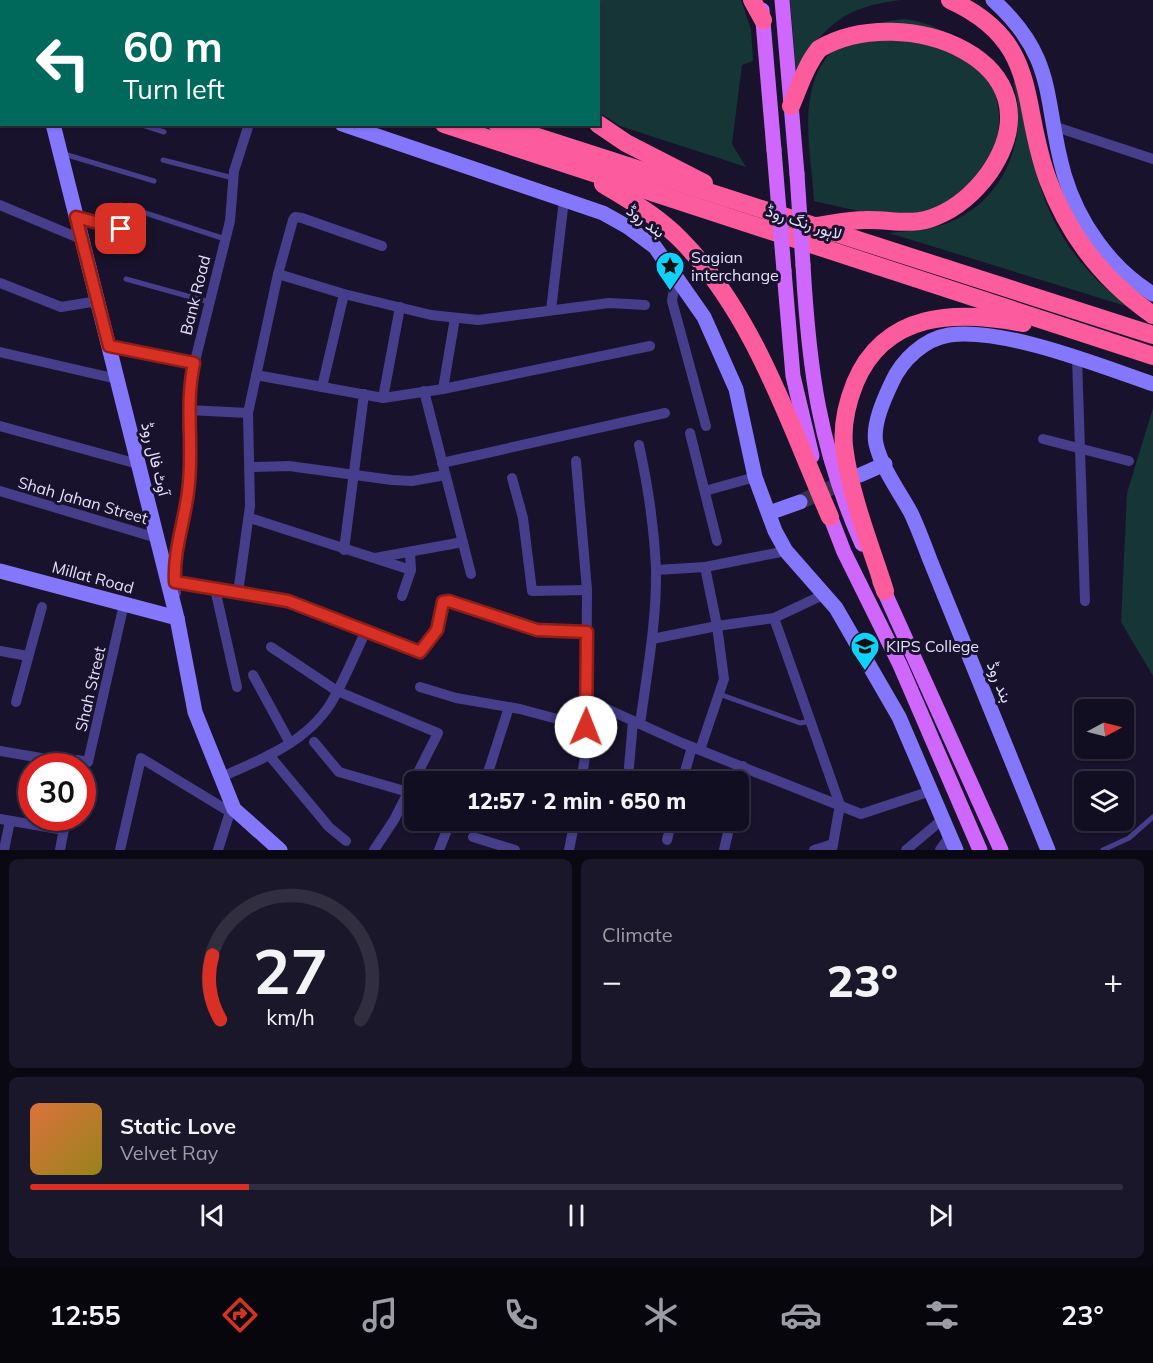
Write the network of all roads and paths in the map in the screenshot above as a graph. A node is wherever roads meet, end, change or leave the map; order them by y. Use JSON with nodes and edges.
{"nodes":[{"id":1,"x":752,"y":0,"type":"edge"},
{"id":2,"x":762,"y":0,"type":"edge"},
{"id":3,"x":782,"y":0,"type":"edge"},
{"id":4,"x":993,"y":0,"type":"edge"},
{"id":5,"x":945,"y":7,"type":"edge"},
{"id":6,"x":857,"y":16,"type":"dead end"},
{"id":7,"x":763,"y":20,"type":"junction"},
{"id":8,"x":791,"y":106,"type":"junction"},
{"id":9,"x":600,"y":125,"type":"edge"},
{"id":10,"x":53,"y":126,"type":"edge"},
{"id":11,"x":145,"y":126,"type":"edge"},
{"id":12,"x":248,"y":126,"type":"edge"},
{"id":13,"x":348,"y":126,"type":"edge"},
{"id":14,"x":450,"y":126,"type":"edge"},
{"id":15,"x":503,"y":126,"type":"edge"},
{"id":16,"x":1056,"y":127,"type":"junction"},
{"id":17,"x":164,"y":132,"type":"dead end"},
{"id":18,"x":60,"y":153,"type":"junction"},
{"id":19,"x":1153,"y":159,"type":"edge"},
{"id":20,"x":163,"y":160,"type":"dead end"},
{"id":21,"x":574,"y":166,"type":"junction"},
{"id":22,"x":233,"y":178,"type":"junction"},
{"id":23,"x":154,"y":181,"type":"dead end"},
{"id":24,"x":564,"y":200,"type":"junction"},
{"id":25,"x":0,"y":205,"type":"edge"},
{"id":26,"x":121,"y":205,"type":"dead end"},
{"id":27,"x":748,"y":206,"type":"junction"},
{"id":28,"x":779,"y":216,"type":"junction"},
{"id":29,"x":76,"y":217,"type":"junction"},
{"id":30,"x":811,"y":226,"type":"junction"},
{"id":31,"x":143,"y":235,"type":"dead end"},
{"id":32,"x":81,"y":239,"type":"junction"},
{"id":33,"x":225,"y":239,"type":"junction"},
{"id":34,"x":382,"y":246,"type":"dead end"},
{"id":35,"x":278,"y":274,"type":"junction"},
{"id":36,"x":676,"y":276,"type":"junction"},
{"id":37,"x":126,"y":279,"type":"dead end"},
{"id":38,"x":0,"y":283,"type":"edge"},
{"id":39,"x":344,"y":294,"type":"junction"},
{"id":40,"x":1153,"y":294,"type":"edge"},
{"id":41,"x":98,"y":301,"type":"junction"},
{"id":42,"x":208,"y":302,"type":"junction"},
{"id":43,"x":645,"y":305,"type":"dead end"},
{"id":44,"x":400,"y":307,"type":"junction"},
{"id":45,"x":551,"y":310,"type":"junction"},
{"id":46,"x":1153,"y":315,"type":"edge"},
{"id":47,"x":455,"y":318,"type":"junction"},
{"id":48,"x":1078,"y":331,"type":"junction"},
{"id":49,"x":1153,"y":335,"type":"edge"},
{"id":50,"x":109,"y":346,"type":"junction"},
{"id":51,"x":650,"y":346,"type":"dead end"},
{"id":52,"x":0,"y":352,"type":"edge"},
{"id":53,"x":1153,"y":356,"type":"edge"},
{"id":54,"x":1077,"y":358,"type":"junction"},
{"id":55,"x":194,"y":363,"type":"junction"},
{"id":56,"x":256,"y":375,"type":"junction"},
{"id":57,"x":117,"y":379,"type":"junction"},
{"id":58,"x":1153,"y":384,"type":"edge"},
{"id":59,"x":322,"y":387,"type":"junction"},
{"id":60,"x":443,"y":388,"type":"junction"},
{"id":61,"x":424,"y":392,"type":"junction"},
{"id":62,"x":364,"y":394,"type":"junction"},
{"id":63,"x":383,"y":398,"type":"junction"},
{"id":64,"x":188,"y":410,"type":"junction"},
{"id":65,"x":248,"y":413,"type":"junction"},
{"id":66,"x":665,"y":413,"type":"dead end"},
{"id":67,"x":0,"y":426,"type":"edge"},
{"id":68,"x":706,"y":426,"type":"dead end"},
{"id":69,"x":690,"y":433,"type":"dead end"},
{"id":70,"x":1043,"y":439,"type":"dead end"},
{"id":71,"x":639,"y":445,"type":"dead end"},
{"id":72,"x":1082,"y":451,"type":"junction"},
{"id":73,"x":576,"y":461,"type":"dead end"},
{"id":74,"x":1129,"y":461,"type":"dead end"},
{"id":75,"x":442,"y":463,"type":"junction"},
{"id":76,"x":138,"y":464,"type":"junction"},
{"id":77,"x":885,"y":464,"type":"junction"},
{"id":78,"x":250,"y":467,"type":"junction"},
{"id":79,"x":445,"y":475,"type":"junction"},
{"id":80,"x":860,"y":475,"type":"tunnel mouth"},
{"id":81,"x":353,"y":476,"type":"junction"},
{"id":82,"x":755,"y":477,"type":"junction"},
{"id":83,"x":512,"y":478,"type":"dead end"},
{"id":84,"x":0,"y":491,"type":"edge"},
{"id":85,"x":705,"y":491,"type":"junction"},
{"id":86,"x":800,"y":502,"type":"tunnel mouth"},
{"id":87,"x":769,"y":513,"type":"junction"},
{"id":88,"x":830,"y":517,"type":"junction"},
{"id":89,"x":250,"y":518,"type":"junction"},
{"id":90,"x":157,"y":538,"type":"junction"},
{"id":91,"x":717,"y":541,"type":"dead end"},
{"id":92,"x":463,"y":542,"type":"junction"},
{"id":93,"x":344,"y":549,"type":"junction"},
{"id":94,"x":786,"y":551,"type":"junction"},
{"id":95,"x":410,"y":552,"type":"junction"},
{"id":96,"x":373,"y":558,"type":"junction"},
{"id":97,"x":705,"y":567,"type":"junction"},
{"id":98,"x":411,"y":570,"type":"junction"},
{"id":99,"x":656,"y":570,"type":"junction"},
{"id":100,"x":0,"y":571,"type":"edge"},
{"id":101,"x":471,"y":574,"type":"dead end"},
{"id":102,"x":175,"y":582,"type":"junction"},
{"id":103,"x":215,"y":589,"type":"junction"},
{"id":104,"x":587,"y":590,"type":"junction"},
{"id":105,"x":885,"y":591,"type":"junction"},
{"id":106,"x":238,"y":593,"type":"junction"},
{"id":107,"x":825,"y":594,"type":"junction"},
{"id":108,"x":402,"y":596,"type":"dead end"},
{"id":109,"x":1085,"y":601,"type":"dead end"},
{"id":110,"x":124,"y":604,"type":"junction"},
{"id":111,"x":42,"y":607,"type":"dead end"},
{"id":112,"x":177,"y":618,"type":"junction"},
{"id":113,"x":774,"y":618,"type":"junction"},
{"id":114,"x":717,"y":626,"type":"junction"},
{"id":115,"x":587,"y":632,"type":"junction"},
{"id":116,"x":365,"y":633,"type":"junction"},
{"id":117,"x":652,"y":639,"type":"junction"},
{"id":118,"x":271,"y":647,"type":"dead end"},
{"id":119,"x":0,"y":651,"type":"edge"},
{"id":120,"x":28,"y":656,"type":"junction"},
{"id":121,"x":253,"y":675,"type":"dead end"},
{"id":122,"x":237,"y":687,"type":"dead end"},
{"id":123,"x":420,"y":687,"type":"dead end"},
{"id":124,"x":337,"y":691,"type":"junction"},
{"id":125,"x":719,"y":694,"type":"junction"},
{"id":126,"x":587,"y":700,"type":"junction"},
{"id":127,"x":16,"y":702,"type":"dead end"},
{"id":128,"x":509,"y":706,"type":"junction"},
{"id":129,"x":810,"y":721,"type":"junction"},
{"id":130,"x":636,"y":722,"type":"junction"},
{"id":131,"x":586,"y":727,"type":"junction"},
{"id":132,"x":314,"y":742,"type":"dead end"},
{"id":133,"x":291,"y":743,"type":"junction"},
{"id":134,"x":696,"y":748,"type":"junction"},
{"id":135,"x":0,"y":751,"type":"edge"},
{"id":136,"x":90,"y":753,"type":"edge"},
{"id":137,"x":18,"y":754,"type":"edge"},
{"id":138,"x":269,"y":755,"type":"junction"},
{"id":139,"x":742,"y":766,"type":"junction"},
{"id":140,"x":629,"y":767,"type":"dead end"},
{"id":141,"x":419,"y":771,"type":"edge"},
{"id":142,"x":488,"y":771,"type":"edge"},
{"id":143,"x":582,"y":771,"type":"edge"},
{"id":144,"x":687,"y":771,"type":"edge"},
{"id":145,"x":741,"y":771,"type":"edge"},
{"id":146,"x":221,"y":777,"type":"junction"},
{"id":147,"x":404,"y":791,"type":"edge"},
{"id":148,"x":931,"y":791,"type":"junction"},
{"id":149,"x":404,"y":799,"type":"edge"},
{"id":150,"x":840,"y":805,"type":"junction"},
{"id":151,"x":232,"y":811,"type":"junction"},
{"id":152,"x":1153,"y":817,"type":"edge"},
{"id":153,"x":943,"y":819,"type":"junction"},
{"id":154,"x":5,"y":820,"type":"edge"},
{"id":155,"x":64,"y":831,"type":"edge"},
{"id":156,"x":447,"y":831,"type":"edge"},
{"id":157,"x":572,"y":831,"type":"edge"},
{"id":158,"x":669,"y":831,"type":"edge"},
{"id":159,"x":728,"y":831,"type":"edge"},
{"id":160,"x":473,"y":837,"type":"dead end"},
{"id":161,"x":667,"y":840,"type":"dead end"},
{"id":162,"x":346,"y":841,"type":"dead end"},
{"id":163,"x":953,"y":843,"type":"edge"},
{"id":164,"x":833,"y":847,"type":"edge"},
{"id":165,"x":4,"y":850,"type":"edge"},
{"id":166,"x":60,"y":850,"type":"edge"},
{"id":167,"x":120,"y":850,"type":"edge"},
{"id":168,"x":218,"y":850,"type":"edge"},
{"id":169,"x":280,"y":850,"type":"edge"},
{"id":170,"x":374,"y":850,"type":"edge"},
{"id":171,"x":439,"y":850,"type":"edge"},
{"id":172,"x":516,"y":850,"type":"edge"},
{"id":173,"x":569,"y":850,"type":"edge"},
{"id":174,"x":724,"y":850,"type":"edge"},
{"id":175,"x":814,"y":850,"type":"edge"},
{"id":176,"x":906,"y":850,"type":"edge"},
{"id":177,"x":940,"y":850,"type":"edge"},
{"id":178,"x":980,"y":850,"type":"edge"},
{"id":179,"x":1001,"y":850,"type":"edge"},
{"id":180,"x":1048,"y":850,"type":"edge"},
{"id":181,"x":1103,"y":850,"type":"edge"}],
"edges":[{"from":1,"to":7,"type":"highway"},
{"from":2,"to":7,"type":"main road"},
{"from":3,"to":8,"type":"main road"},
{"from":4,"to":16,"type":"main road"},
{"from":5,"to":30,"type":"highway"},
{"from":5,"to":46,"type":"highway"},
{"from":6,"to":8,"type":"highway"},
{"from":7,"to":28,"type":"main road","bridge":true},
{"from":8,"to":105,"type":"main road","bridge":true},
{"from":9,"to":27,"type":"highway"},
{"from":10,"to":18,"type":"main road","name":"آوٹ فال روڈ"},
{"from":11,"to":17,"type":"lane"},
{"from":12,"to":22,"type":"street","name":"Bank Road"},
{"from":13,"to":24,"type":"main road","name":"بند روڈ"},
{"from":14,"to":21,"type":"highway","name":"لاہور رنگ روڈ"},
{"from":15,"to":27,"type":"highway","name":"لاہور رنگ روڈ"},
{"from":16,"to":19,"type":"street"},
{"from":16,"to":40,"type":"main road"},
{"from":18,"to":23,"type":"lane"},
{"from":18,"to":29,"type":"main road","name":"آوٹ فال روڈ"},
{"from":20,"to":22,"type":"lane"},
{"from":21,"to":48,"type":"highway","name":"لاہور رنگ روڈ","bridge":true},
{"from":21,"to":88,"type":"highway"},
{"from":22,"to":33,"type":"street","name":"Bank Road"},
{"from":24,"to":36,"type":"main road","name":"بند روڈ"},
{"from":24,"to":45,"type":"street"},
{"from":25,"to":32,"type":"street"},
{"from":26,"to":33,"type":"lane"},
{"from":27,"to":28,"type":"highway","name":"لاہور رنگ روڈ"},
{"from":28,"to":30,"type":"highway","name":"لاہور رنگ روڈ"},
{"from":28,"to":88,"type":"main road","bridge":true},
{"from":29,"to":31,"type":"lane"},
{"from":29,"to":32,"type":"main road","name":"آوٹ فال روڈ"},
{"from":30,"to":49,"type":"highway","name":"لاہور رنگ روڈ"},
{"from":32,"to":41,"type":"main road","name":"آوٹ فال روڈ"},
{"from":33,"to":42,"type":"street","name":"Bank Road"},
{"from":34,"to":35,"type":"street"},
{"from":35,"to":39,"type":"street"},
{"from":35,"to":56,"type":"street"},
{"from":36,"to":68,"type":"street"},
{"from":36,"to":82,"type":"main road","name":"بند روڈ"},
{"from":37,"to":42,"type":"lane"},
{"from":38,"to":41,"type":"street"},
{"from":39,"to":44,"type":"street"},
{"from":39,"to":59,"type":"street"},
{"from":41,"to":50,"type":"main road","name":"آوٹ فال روڈ"},
{"from":42,"to":55,"type":"street","name":"Bank Road"},
{"from":43,"to":45,"type":"street"},
{"from":44,"to":47,"type":"street"},
{"from":44,"to":63,"type":"street"},
{"from":45,"to":47,"type":"street"},
{"from":47,"to":60,"type":"street"},
{"from":48,"to":53,"type":"highway","name":"لاہور رنگ روڈ"},
{"from":48,"to":105,"type":"highway"},
{"from":50,"to":55,"type":"street"},
{"from":50,"to":57,"type":"main road","name":"آوٹ فال روڈ"},
{"from":51,"to":60,"type":"street"},
{"from":52,"to":57,"type":"street"},
{"from":54,"to":58,"type":"main road","name":"بند روڈ"},
{"from":54,"to":72,"type":"street"},
{"from":54,"to":77,"type":"main road","name":"بند روڈ"},
{"from":55,"to":64,"type":"street","name":"Bank Road"},
{"from":56,"to":59,"type":"street"},
{"from":56,"to":65,"type":"street"},
{"from":57,"to":76,"type":"main road","name":"آوٹ فال روڈ"},
{"from":59,"to":62,"type":"street"},
{"from":60,"to":61,"type":"street"},
{"from":61,"to":63,"type":"street"},
{"from":61,"to":75,"type":"street"},
{"from":62,"to":63,"type":"street"},
{"from":62,"to":81,"type":"street"},
{"from":64,"to":65,"type":"street"},
{"from":64,"to":102,"type":"street","name":"Bank Road"},
{"from":65,"to":78,"type":"street"},
{"from":66,"to":75,"type":"street"},
{"from":67,"to":76,"type":"street"},
{"from":69,"to":85,"type":"street"},
{"from":70,"to":72,"type":"street"},
{"from":71,"to":99,"type":"street"},
{"from":72,"to":74,"type":"street"},
{"from":72,"to":109,"type":"street"},
{"from":73,"to":104,"type":"street"},
{"from":75,"to":79,"type":"street"},
{"from":76,"to":90,"type":"main road","name":"آوٹ فال روڈ"},
{"from":77,"to":80,"type":"main road"},
{"from":77,"to":180,"type":"main road","name":"بند روڈ"},
{"from":78,"to":81,"type":"street"},
{"from":78,"to":89,"type":"street"},
{"from":79,"to":81,"type":"street"},
{"from":79,"to":92,"type":"street"},
{"from":81,"to":93,"type":"street"},
{"from":82,"to":85,"type":"street"},
{"from":82,"to":87,"type":"main road","name":"بند روڈ"},
{"from":83,"to":104,"type":"street"},
{"from":84,"to":90,"type":"street","name":"Shah Jahan Street"},
{"from":85,"to":91,"type":"street"},
{"from":86,"to":87,"type":"main road"},
{"from":87,"to":94,"type":"main road","name":"بند روڈ"},
{"from":88,"to":178,"type":"main road"},
{"from":89,"to":93,"type":"street"},
{"from":89,"to":106,"type":"street"},
{"from":90,"to":112,"type":"main road","name":"آوٹ فال روڈ"},
{"from":92,"to":95,"type":"street"},
{"from":92,"to":101,"type":"street"},
{"from":93,"to":96,"type":"street"},
{"from":94,"to":97,"type":"street"},
{"from":94,"to":107,"type":"main road","name":"بند روڈ"},
{"from":95,"to":96,"type":"street"},
{"from":95,"to":98,"type":"street"},
{"from":96,"to":98,"type":"street"},
{"from":97,"to":99,"type":"street"},
{"from":97,"to":114,"type":"street"},
{"from":98,"to":108,"type":"street"},
{"from":99,"to":117,"type":"street"},
{"from":100,"to":110,"type":"main road","name":"Millat Road"},
{"from":102,"to":103,"type":"street"},
{"from":102,"to":112,"type":"street","name":"Bank Road"},
{"from":103,"to":106,"type":"street"},
{"from":103,"to":122,"type":"street"},
{"from":104,"to":115,"type":"street"},
{"from":105,"to":179,"type":"main road"},
{"from":106,"to":116,"type":"street"},
{"from":107,"to":113,"type":"street"},
{"from":107,"to":148,"type":"main road","name":"بند روڈ"},
{"from":110,"to":112,"type":"main road","name":"Millat Road"},
{"from":110,"to":136,"type":"street","name":"Shah Street"},
{"from":111,"to":120,"type":"street"},
{"from":112,"to":146,"type":"main road","name":"آوٹ فال روڈ"},
{"from":113,"to":114,"type":"street"},
{"from":113,"to":129,"type":"street"},
{"from":114,"to":117,"type":"street"},
{"from":114,"to":125,"type":"street"},
{"from":115,"to":116,"type":"street"},
{"from":115,"to":126,"type":"street"},
{"from":116,"to":124,"type":"street"},
{"from":117,"to":130,"type":"street"},
{"from":118,"to":124,"type":"street"},
{"from":119,"to":120,"type":"street"},
{"from":120,"to":127,"type":"street"},
{"from":121,"to":133,"type":"street"},
{"from":123,"to":128,"type":"street"},
{"from":124,"to":133,"type":"street"},
{"from":124,"to":141,"type":"street"},
{"from":125,"to":129,"type":"lane"},
{"from":125,"to":134,"type":"street"},
{"from":126,"to":130,"type":"street"},
{"from":126,"to":131,"type":"street"},
{"from":128,"to":131,"type":"street"},
{"from":128,"to":142,"type":"street"},
{"from":129,"to":150,"type":"street"},
{"from":130,"to":134,"type":"street"},
{"from":130,"to":140,"type":"street"},
{"from":131,"to":143,"type":"street"},
{"from":132,"to":147,"type":"street"},
{"from":133,"to":138,"type":"street"},
{"from":134,"to":139,"type":"street"},
{"from":134,"to":144,"type":"street"},
{"from":135,"to":137,"type":"street"},
{"from":138,"to":146,"type":"street"},
{"from":138,"to":162,"type":"street"},
{"from":139,"to":145,"type":"street"},
{"from":139,"to":150,"type":"street"},
{"from":146,"to":151,"type":"main road","name":"آوٹ فال روڈ"},
{"from":148,"to":150,"type":"street"},
{"from":148,"to":153,"type":"main road","name":"بند روڈ"},
{"from":149,"to":170,"type":"street"},
{"from":150,"to":164,"type":"street"},
{"from":151,"to":167,"type":"street"},
{"from":151,"to":168,"type":"street"},
{"from":151,"to":169,"type":"main road","name":"آوٹ فال روڈ"},
{"from":152,"to":181,"type":"lane"},
{"from":153,"to":163,"type":"main road","name":"بند روڈ"},
{"from":153,"to":176,"type":"street"},
{"from":154,"to":165,"type":"street"},
{"from":155,"to":166,"type":"street"},
{"from":156,"to":171,"type":"street"},
{"from":157,"to":173,"type":"street"},
{"from":158,"to":161,"type":"street"},
{"from":159,"to":174,"type":"street"},
{"from":160,"to":172,"type":"street"},
{"from":163,"to":177,"type":"street"},
{"from":164,"to":175,"type":"street"}]}
